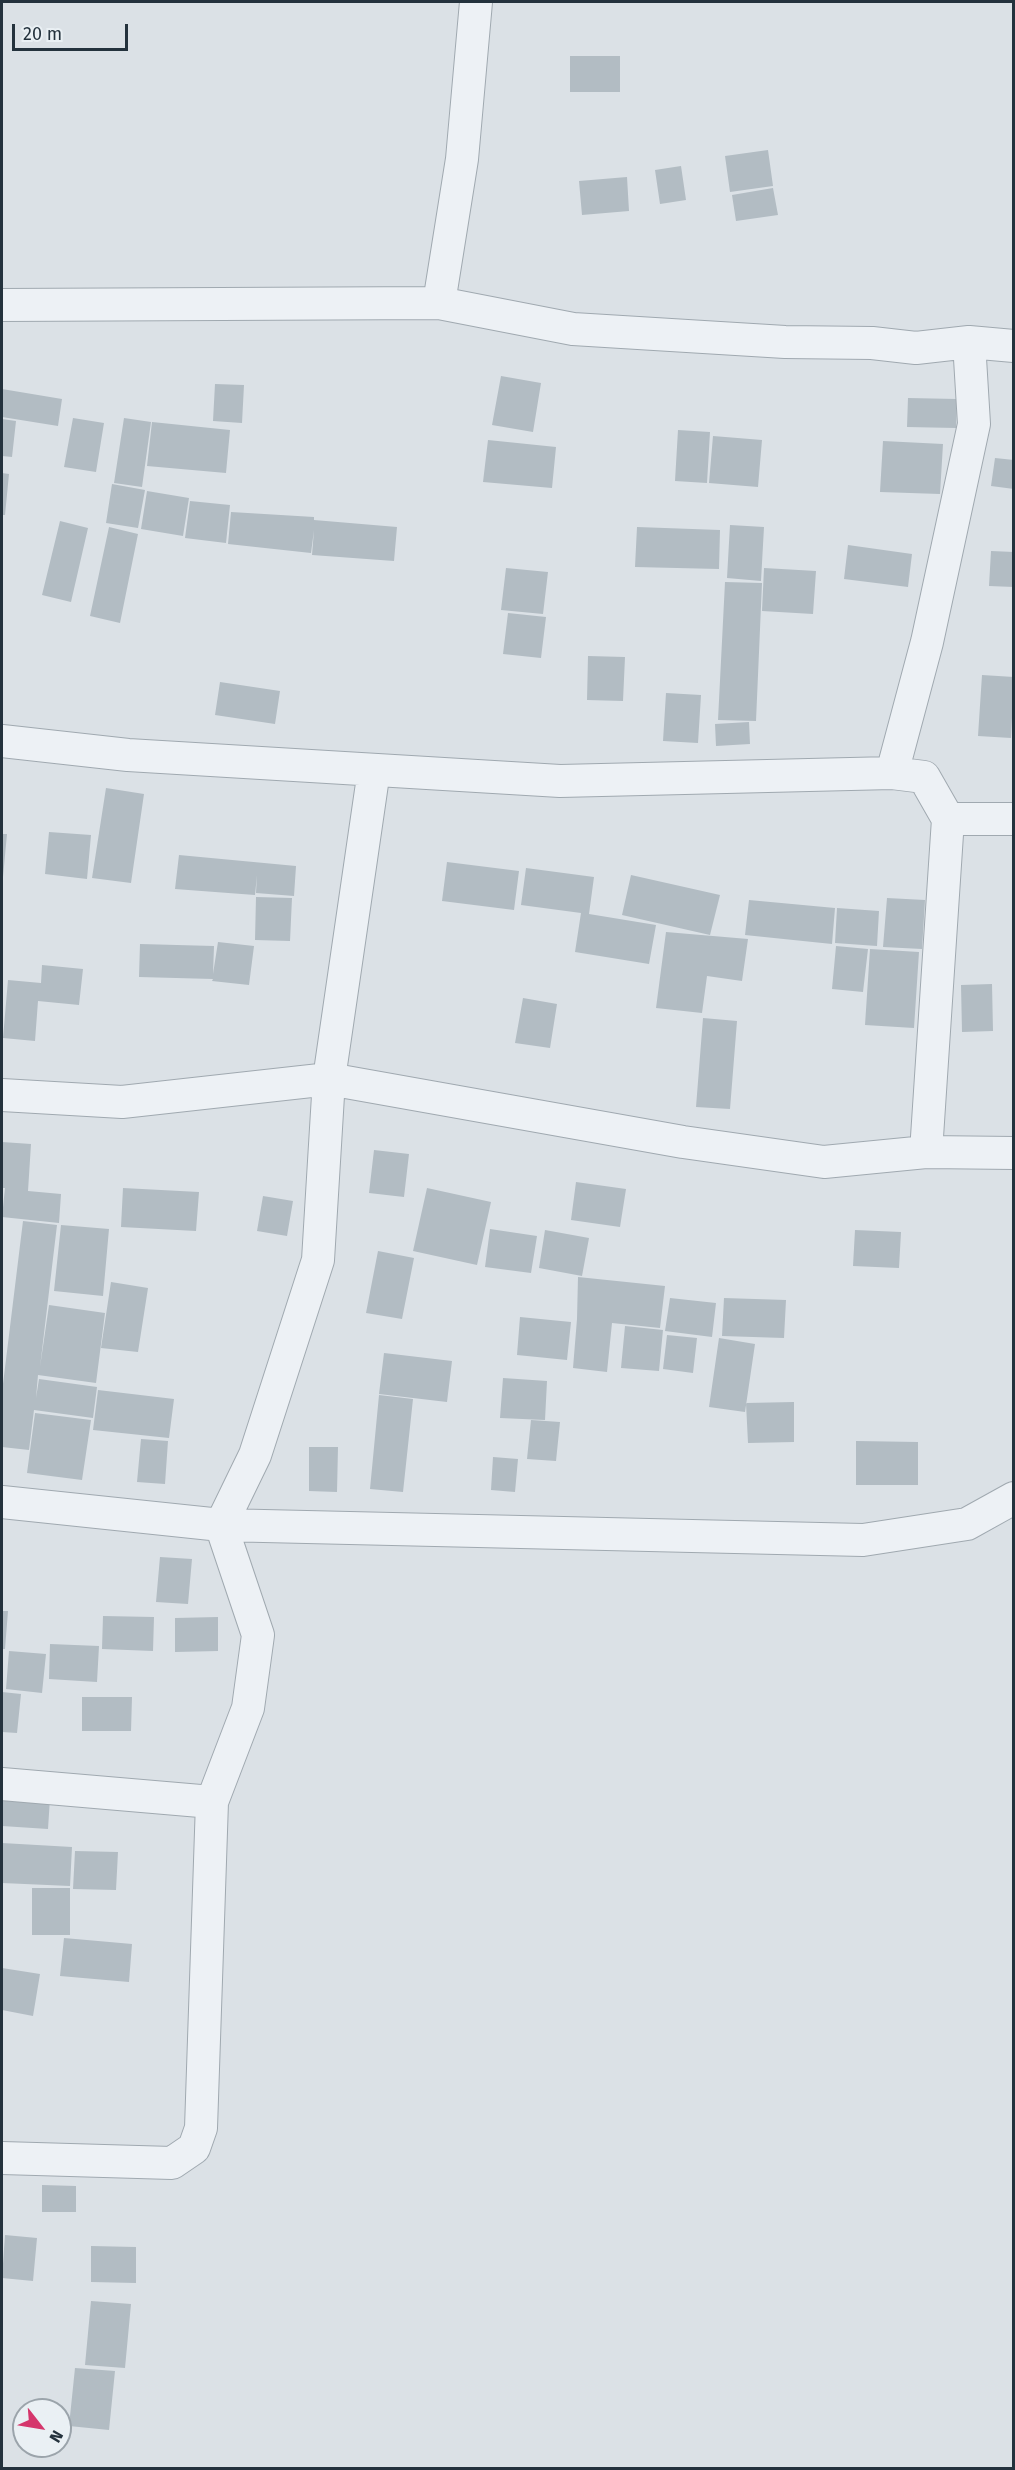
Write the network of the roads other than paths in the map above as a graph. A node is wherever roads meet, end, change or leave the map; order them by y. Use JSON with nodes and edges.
{"nodes":[{"id":1,"x":476,"y":2,"type":"edge"},
{"id":2,"x":439,"y":303,"type":"junction"},
{"id":3,"x":2,"y":305,"type":"edge"},
{"id":4,"x":969,"y":342,"type":"junction"},
{"id":5,"x":1014,"y":346,"type":"edge"},
{"id":6,"x":2,"y":741,"type":"edge"},
{"id":7,"x":374,"y":770,"type":"junction"},
{"id":8,"x":892,"y":773,"type":"junction"},
{"id":9,"x":948,"y":819,"type":"junction"},
{"id":10,"x":1014,"y":819,"type":"edge"},
{"id":11,"x":329,"y":1079,"type":"junction"},
{"id":12,"x":2,"y":1095,"type":"edge"},
{"id":13,"x":926,"y":1152,"type":"junction"},
{"id":14,"x":1014,"y":1153,"type":"edge"},
{"id":15,"x":1014,"y":1498,"type":"edge"},
{"id":16,"x":2,"y":1502,"type":"edge"},
{"id":17,"x":221,"y":1525,"type":"junction"},
{"id":18,"x":2,"y":1784,"type":"edge"},
{"id":19,"x":212,"y":1802,"type":"junction"},
{"id":20,"x":2,"y":2158,"type":"edge"}],
"edges":[{"from":1,"to":2,"type":"street"},
{"from":2,"to":3,"type":"street"},
{"from":2,"to":4,"type":"street"},
{"from":4,"to":5,"type":"street"},
{"from":4,"to":8,"type":"street"},
{"from":6,"to":7,"type":"street"},
{"from":7,"to":8,"type":"street"},
{"from":7,"to":11,"type":"street"},
{"from":8,"to":9,"type":"street"},
{"from":9,"to":10,"type":"street"},
{"from":9,"to":13,"type":"street"},
{"from":11,"to":12,"type":"street"},
{"from":11,"to":13,"type":"street"},
{"from":11,"to":17,"type":"street"},
{"from":13,"to":14,"type":"street"},
{"from":15,"to":17,"type":"street"},
{"from":16,"to":17,"type":"street"},
{"from":17,"to":19,"type":"street"},
{"from":18,"to":19,"type":"street"},
{"from":19,"to":20,"type":"street"}]}
